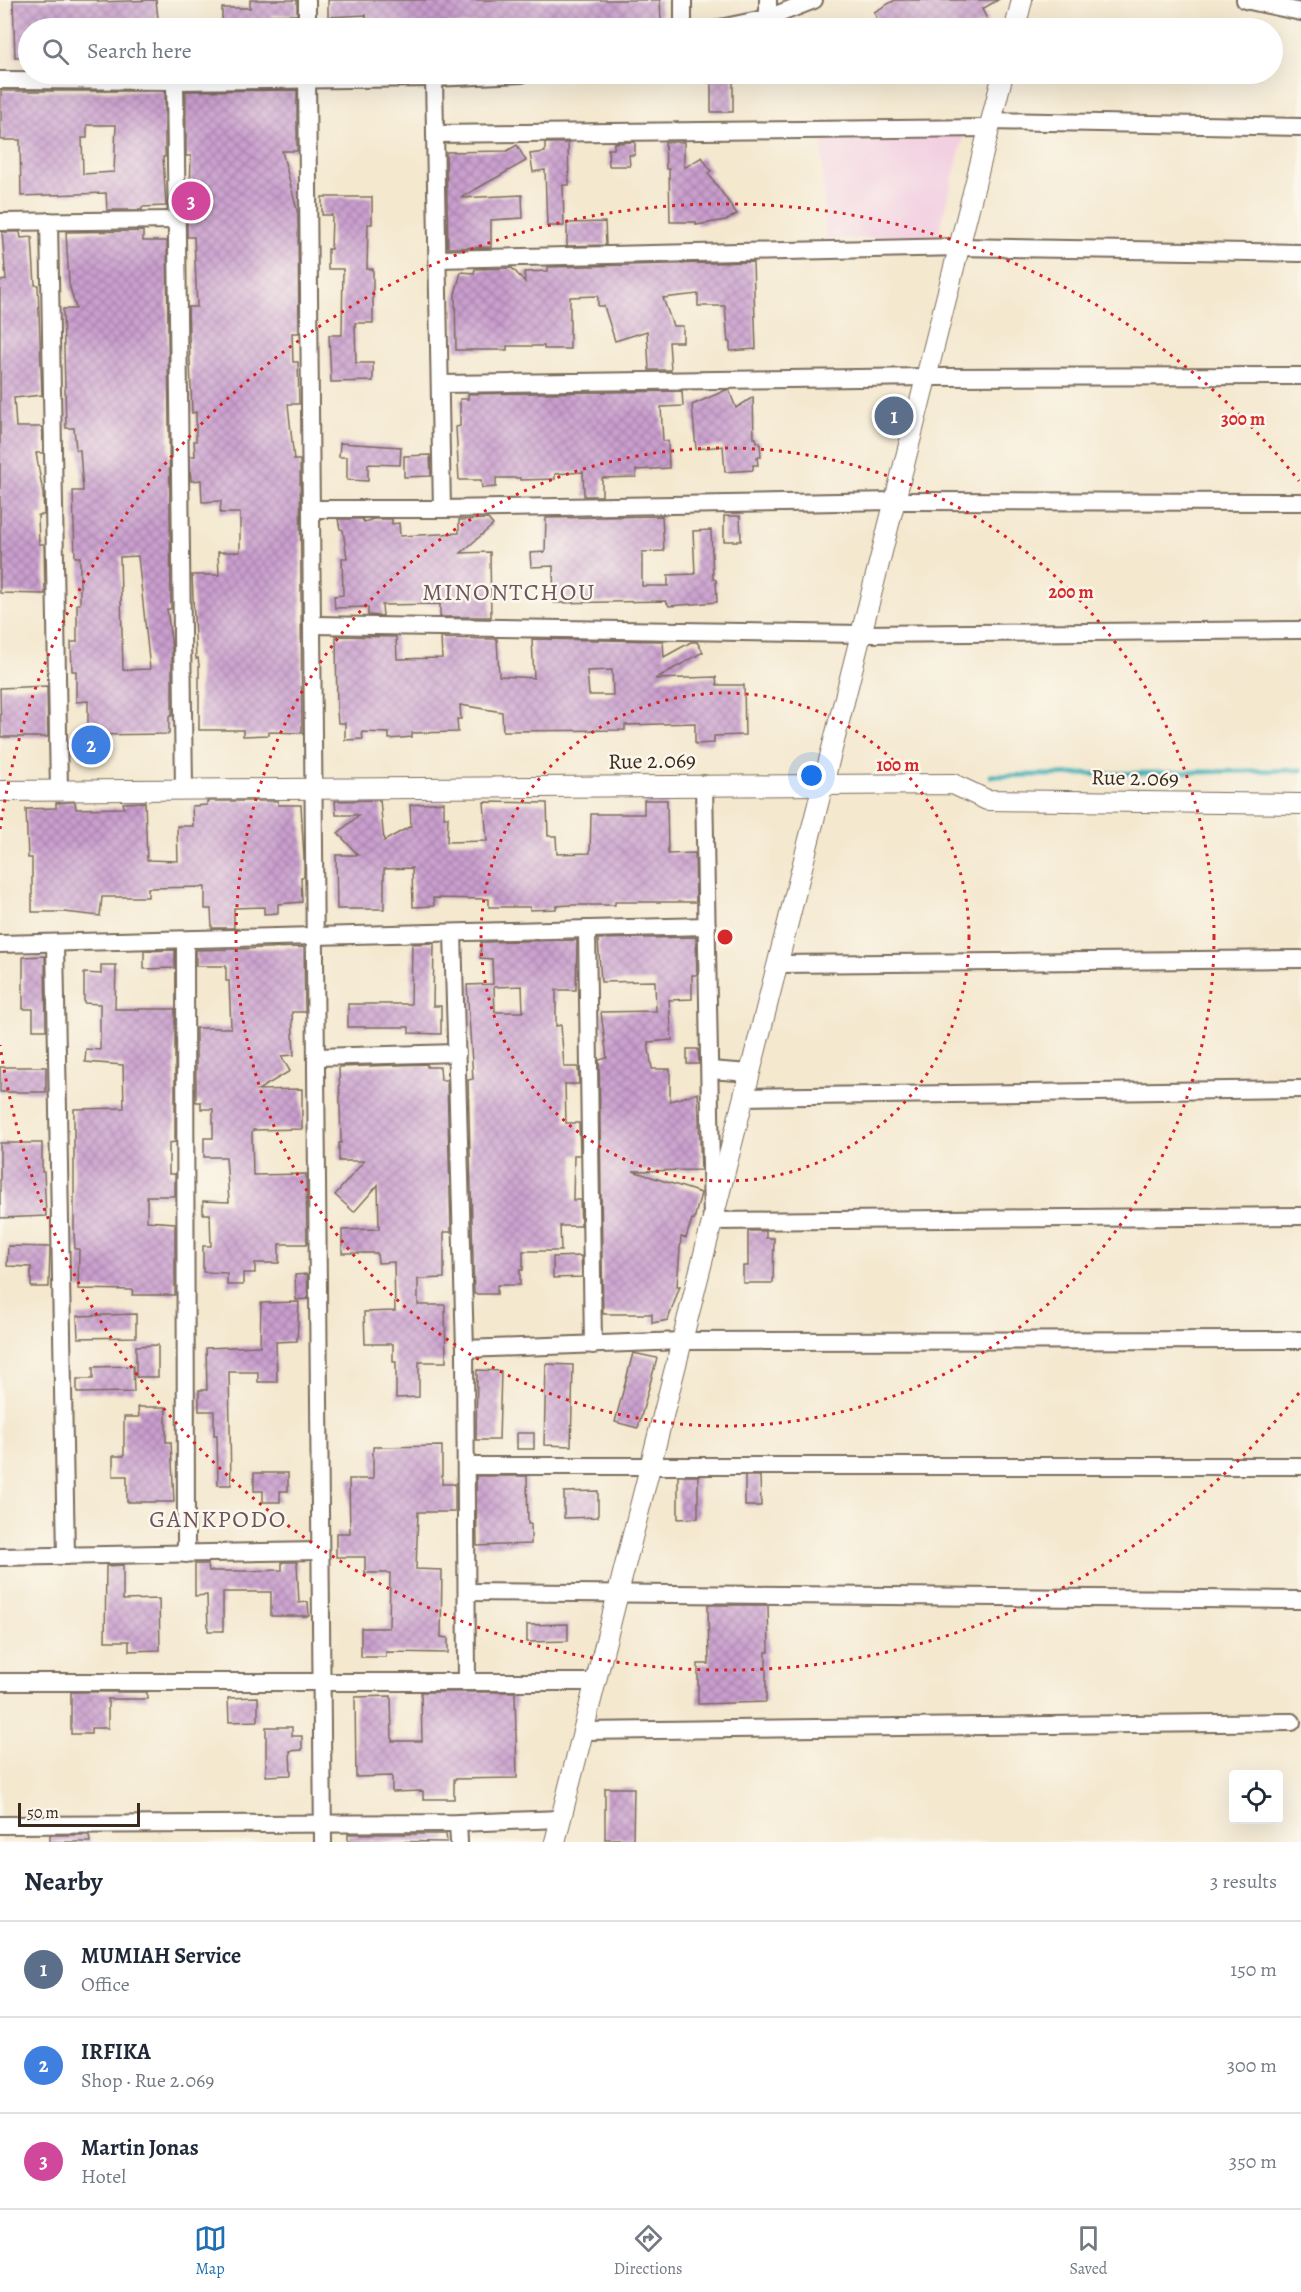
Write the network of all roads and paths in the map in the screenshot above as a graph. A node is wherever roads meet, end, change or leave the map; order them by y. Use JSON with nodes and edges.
{"nodes":[{"id":1,"x":307,"y":0,"type":"edge"},
{"id":2,"x":683,"y":0,"type":"edge"},
{"id":3,"x":768,"y":0,"type":"edge"},
{"id":4,"x":814,"y":0,"type":"edge"},
{"id":5,"x":1022,"y":0,"type":"edge"},
{"id":6,"x":1245,"y":0,"type":"edge"},
{"id":7,"x":1301,"y":12,"type":"edge"},
{"id":8,"x":307,"y":18,"type":"edge"},
{"id":9,"x":683,"y":18,"type":"edge"},
{"id":10,"x":768,"y":18,"type":"joint"},
{"id":11,"x":1018,"y":18,"type":"edge"},
{"id":12,"x":0,"y":80,"type":"edge"},
{"id":13,"x":18,"y":80,"type":"edge"},
{"id":14,"x":175,"y":84,"type":"edge"},
{"id":15,"x":307,"y":84,"type":"edge"},
{"id":16,"x":434,"y":84,"type":"edge"},
{"id":17,"x":1000,"y":84,"type":"edge"},
{"id":18,"x":990,"y":125,"type":"junction"},
{"id":19,"x":1301,"y":127,"type":"edge"},
{"id":20,"x":435,"y":134,"type":"junction"},
{"id":21,"x":177,"y":220,"type":"junction"},
{"id":22,"x":49,"y":221,"type":"junction"},
{"id":23,"x":0,"y":222,"type":"edge"},
{"id":24,"x":959,"y":247,"type":"junction"},
{"id":25,"x":1301,"y":253,"type":"edge"},
{"id":26,"x":438,"y":259,"type":"junction"},
{"id":27,"x":1301,"y":376,"type":"edge"},
{"id":28,"x":926,"y":377,"type":"junction"},
{"id":29,"x":440,"y":384,"type":"junction"},
{"id":30,"x":895,"y":501,"type":"junction"},
{"id":31,"x":1301,"y":502,"type":"edge"},
{"id":32,"x":312,"y":509,"type":"junction"},
{"id":33,"x":442,"y":509,"type":"junction"},
{"id":34,"x":313,"y":625,"type":"junction"},
{"id":35,"x":1301,"y":630,"type":"edge"},
{"id":36,"x":861,"y":634,"type":"junction"},
{"id":37,"x":704,"y":784,"type":"junction"},
{"id":38,"x":823,"y":784,"type":"junction"},
{"id":39,"x":315,"y":788,"type":"junction"},
{"id":40,"x":184,"y":789,"type":"junction"},
{"id":41,"x":59,"y":790,"type":"junction"},
{"id":42,"x":0,"y":791,"type":"edge"},
{"id":43,"x":1301,"y":804,"type":"edge"},
{"id":44,"x":707,"y":926,"type":"junction"},
{"id":45,"x":587,"y":929,"type":"junction"},
{"id":46,"x":453,"y":933,"type":"junction"},
{"id":47,"x":316,"y":937,"type":"junction"},
{"id":48,"x":185,"y":940,"type":"junction"},
{"id":49,"x":55,"y":943,"type":"junction"},
{"id":50,"x":0,"y":944,"type":"edge"},
{"id":51,"x":1301,"y":959,"type":"edge"},
{"id":52,"x":778,"y":964,"type":"junction"},
{"id":53,"x":457,"y":1053,"type":"junction"},
{"id":54,"x":317,"y":1058,"type":"junction"},
{"id":55,"x":710,"y":1070,"type":"junction"},
{"id":56,"x":750,"y":1073,"type":"junction"},
{"id":57,"x":1301,"y":1089,"type":"edge"},
{"id":58,"x":744,"y":1097,"type":"junction"},
{"id":59,"x":1301,"y":1216,"type":"edge"},
{"id":60,"x":712,"y":1221,"type":"junction"},
{"id":61,"x":1301,"y":1340,"type":"edge"},
{"id":62,"x":682,"y":1341,"type":"junction"},
{"id":63,"x":592,"y":1345,"type":"junction"},
{"id":64,"x":465,"y":1349,"type":"junction"},
{"id":65,"x":651,"y":1465,"type":"junction"},
{"id":66,"x":467,"y":1466,"type":"junction"},
{"id":67,"x":1301,"y":1466,"type":"edge"},
{"id":68,"x":320,"y":1551,"type":"junction"},
{"id":69,"x":186,"y":1554,"type":"junction"},
{"id":70,"x":66,"y":1556,"type":"junction"},
{"id":71,"x":0,"y":1557,"type":"edge"},
{"id":72,"x":467,"y":1592,"type":"junction"},
{"id":73,"x":618,"y":1593,"type":"junction"},
{"id":74,"x":1301,"y":1600,"type":"edge"},
{"id":75,"x":467,"y":1680,"type":"junction"},
{"id":76,"x":322,"y":1681,"type":"junction"},
{"id":77,"x":0,"y":1682,"type":"edge"},
{"id":78,"x":596,"y":1682,"type":"junction"},
{"id":79,"x":1292,"y":1722,"type":"dead end"},
{"id":80,"x":583,"y":1731,"type":"junction"},
{"id":81,"x":561,"y":1819,"type":"junction"},
{"id":82,"x":458,"y":1823,"type":"junction"},
{"id":83,"x":323,"y":1824,"type":"junction"},
{"id":84,"x":0,"y":1825,"type":"edge"},
{"id":85,"x":323,"y":1842,"type":"edge"},
{"id":86,"x":459,"y":1842,"type":"edge"},
{"id":87,"x":555,"y":1842,"type":"edge"}],
"edges":[{"from":1,"to":8,"type":"street"},
{"from":2,"to":9,"type":"street"},
{"from":3,"to":10,"type":"street"},
{"from":4,"to":10,"type":"street"},
{"from":5,"to":11,"type":"street"},
{"from":6,"to":7,"type":"street"},
{"from":12,"to":13,"type":"street"},
{"from":14,"to":21,"type":"street"},
{"from":15,"to":32,"type":"street"},
{"from":16,"to":20,"type":"street"},
{"from":17,"to":18,"type":"street"},
{"from":18,"to":19,"type":"street"},
{"from":18,"to":20,"type":"street"},
{"from":18,"to":24,"type":"street"},
{"from":20,"to":26,"type":"street"},
{"from":21,"to":22,"type":"street"},
{"from":21,"to":40,"type":"street"},
{"from":22,"to":23,"type":"street"},
{"from":22,"to":41,"type":"street"},
{"from":24,"to":25,"type":"street"},
{"from":24,"to":26,"type":"street"},
{"from":24,"to":28,"type":"street"},
{"from":26,"to":29,"type":"street"},
{"from":27,"to":28,"type":"street"},
{"from":28,"to":29,"type":"street"},
{"from":28,"to":30,"type":"street"},
{"from":29,"to":33,"type":"street"},
{"from":30,"to":31,"type":"street"},
{"from":30,"to":33,"type":"street"},
{"from":30,"to":36,"type":"street"},
{"from":32,"to":33,"type":"street"},
{"from":32,"to":34,"type":"street"},
{"from":34,"to":36,"type":"street"},
{"from":34,"to":39,"type":"street"},
{"from":35,"to":36,"type":"street"},
{"from":36,"to":38,"type":"street"},
{"from":37,"to":38,"type":"street","name":"Rue 2.069"},
{"from":37,"to":39,"type":"street","name":"Rue 2.069"},
{"from":37,"to":44,"type":"street"},
{"from":38,"to":43,"type":"street","name":"Rue 2.069"},
{"from":38,"to":52,"type":"street"},
{"from":39,"to":40,"type":"street","name":"Rue 2.069"},
{"from":39,"to":47,"type":"street"},
{"from":40,"to":41,"type":"street","name":"Rue 2.069"},
{"from":41,"to":42,"type":"street","name":"Rue 2.069"},
{"from":44,"to":45,"type":"street"},
{"from":44,"to":55,"type":"street"},
{"from":45,"to":46,"type":"street"},
{"from":45,"to":63,"type":"street"},
{"from":46,"to":47,"type":"street"},
{"from":46,"to":53,"type":"street"},
{"from":47,"to":48,"type":"street"},
{"from":47,"to":54,"type":"street"},
{"from":48,"to":49,"type":"street"},
{"from":48,"to":69,"type":"street"},
{"from":49,"to":50,"type":"street"},
{"from":49,"to":70,"type":"street"},
{"from":51,"to":52,"type":"street"},
{"from":52,"to":56,"type":"street"},
{"from":53,"to":54,"type":"street"},
{"from":53,"to":64,"type":"street"},
{"from":54,"to":68,"type":"street"},
{"from":55,"to":56,"type":"street"},
{"from":55,"to":60,"type":"street"},
{"from":56,"to":58,"type":"street"},
{"from":57,"to":58,"type":"street"},
{"from":58,"to":60,"type":"street"},
{"from":59,"to":60,"type":"street"},
{"from":60,"to":62,"type":"street"},
{"from":61,"to":62,"type":"street"},
{"from":62,"to":63,"type":"street"},
{"from":62,"to":65,"type":"street"},
{"from":63,"to":64,"type":"street"},
{"from":64,"to":66,"type":"street"},
{"from":65,"to":66,"type":"street"},
{"from":65,"to":67,"type":"street"},
{"from":65,"to":73,"type":"street"},
{"from":66,"to":72,"type":"street"},
{"from":68,"to":69,"type":"street"},
{"from":68,"to":76,"type":"street"},
{"from":69,"to":70,"type":"street"},
{"from":70,"to":71,"type":"street"},
{"from":72,"to":73,"type":"street"},
{"from":72,"to":75,"type":"street"},
{"from":73,"to":74,"type":"street"},
{"from":73,"to":78,"type":"street"},
{"from":75,"to":76,"type":"street"},
{"from":75,"to":78,"type":"street"},
{"from":76,"to":77,"type":"street"},
{"from":76,"to":83,"type":"street"},
{"from":78,"to":80,"type":"street"},
{"from":79,"to":80,"type":"street"},
{"from":80,"to":81,"type":"street"},
{"from":81,"to":82,"type":"street"},
{"from":81,"to":87,"type":"street"},
{"from":82,"to":83,"type":"street"},
{"from":82,"to":86,"type":"street"},
{"from":83,"to":84,"type":"street"},
{"from":83,"to":85,"type":"street"}]}
